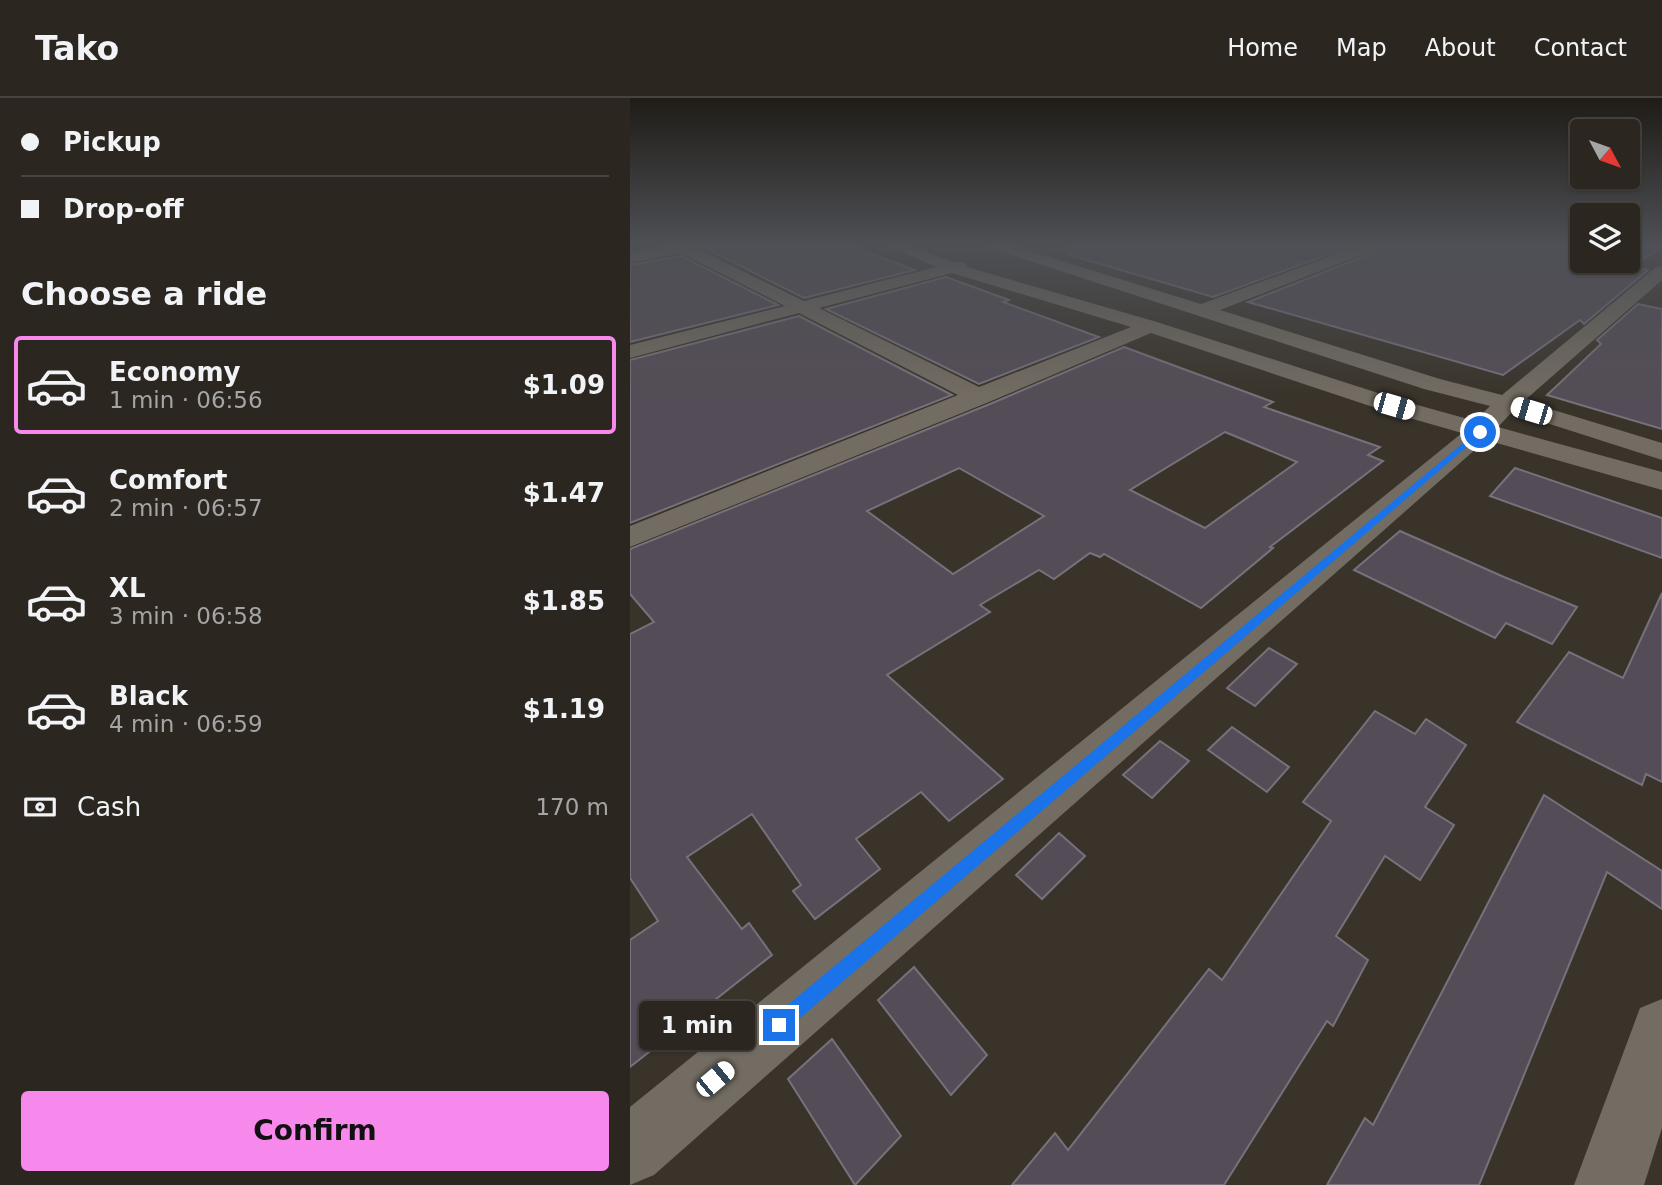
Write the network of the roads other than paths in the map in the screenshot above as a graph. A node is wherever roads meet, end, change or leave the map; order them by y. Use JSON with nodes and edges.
{"nodes":[{"id":1,"x":781,"y":297,"type":"edge"},
{"id":2,"x":840,"y":297,"type":"edge"},
{"id":3,"x":1051,"y":297,"type":"edge"},
{"id":4,"x":1159,"y":297,"type":"edge"},
{"id":5,"x":1239,"y":297,"type":"edge"},
{"id":6,"x":1632,"y":297,"type":"edge"},
{"id":7,"x":800,"y":307,"type":"junction"},
{"id":8,"x":1201,"y":311,"type":"junction"},
{"id":9,"x":1150,"y":326,"type":"junction"},
{"id":10,"x":630,"y":352,"type":"edge"},
{"id":11,"x":980,"y":397,"type":"junction"},
{"id":12,"x":1493,"y":418,"type":"junction"},
{"id":13,"x":1662,"y":452,"type":"edge"},
{"id":14,"x":1662,"y":481,"type":"edge"},
{"id":15,"x":630,"y":537,"type":"edge"},
{"id":16,"x":1662,"y":1030,"type":"edge"},
{"id":17,"x":630,"y":1151,"type":"edge"},
{"id":18,"x":1609,"y":1185,"type":"edge"}],
"edges":[{"from":1,"to":7,"type":"street"},
{"from":2,"to":7,"type":"street"},
{"from":3,"to":9,"type":"street"},
{"from":4,"to":8,"type":"street"},
{"from":5,"to":8,"type":"street"},
{"from":6,"to":12,"type":"street"},
{"from":7,"to":10,"type":"street"},
{"from":7,"to":11,"type":"street"},
{"from":8,"to":12,"type":"street"},
{"from":9,"to":11,"type":"street"},
{"from":9,"to":12,"type":"street"},
{"from":11,"to":15,"type":"street"},
{"from":12,"to":13,"type":"street"},
{"from":12,"to":14,"type":"street"},
{"from":12,"to":17,"type":"street"},
{"from":16,"to":18,"type":"street"}]}
